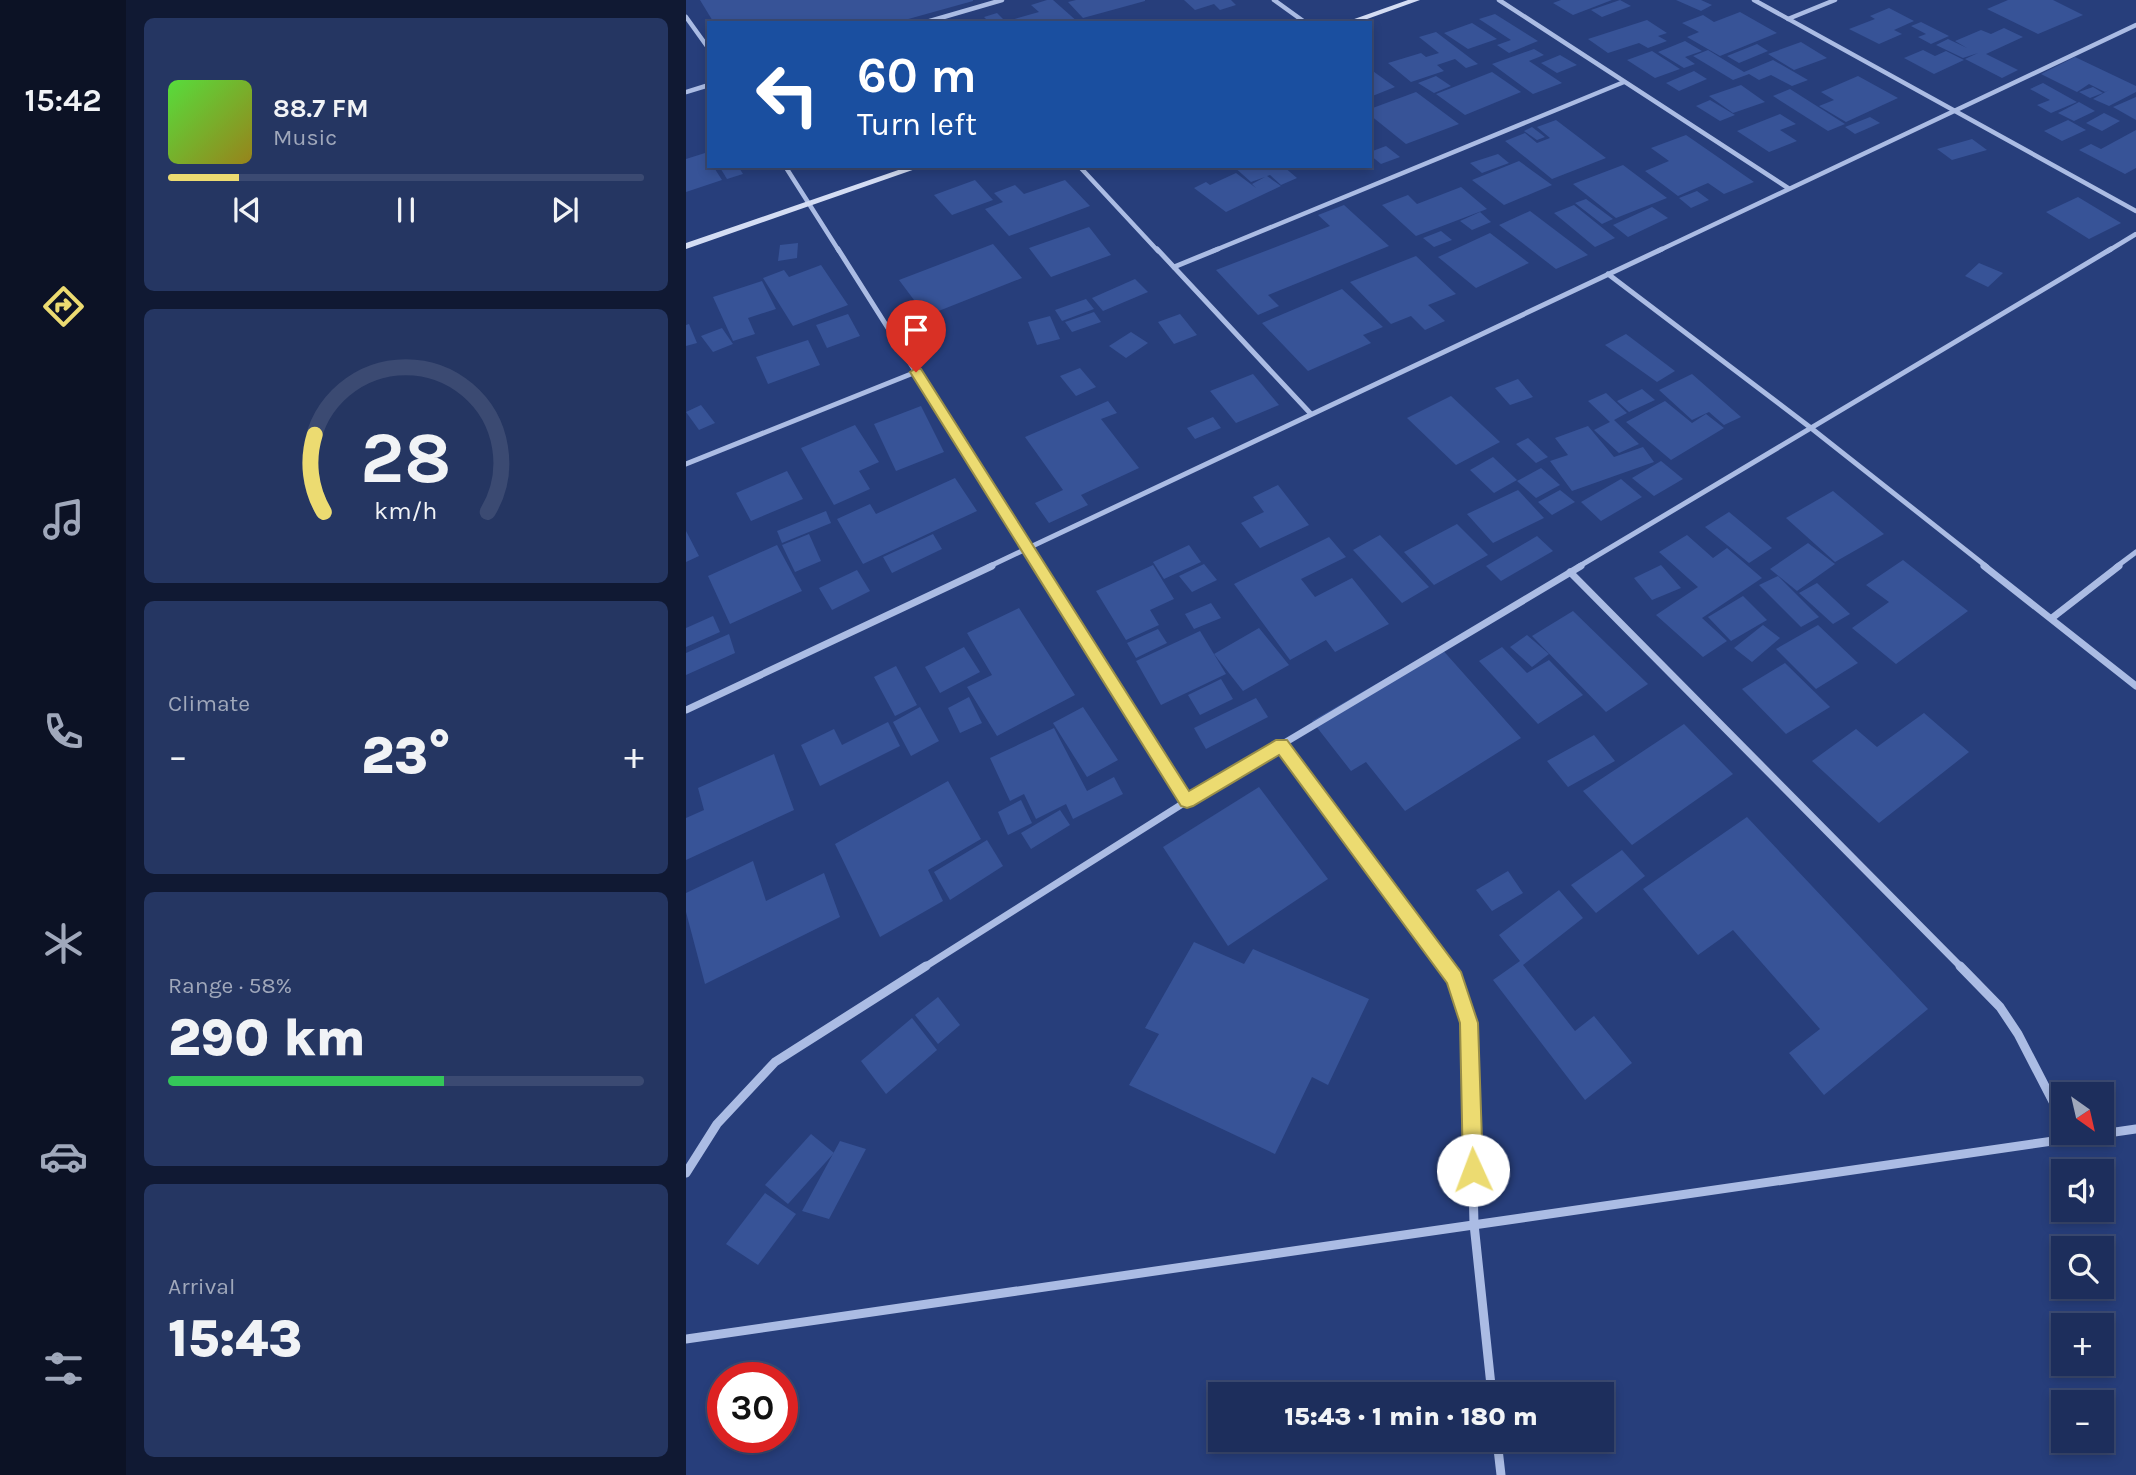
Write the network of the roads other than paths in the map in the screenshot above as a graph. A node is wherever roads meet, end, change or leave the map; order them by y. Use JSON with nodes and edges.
{"nodes":[{"id":1,"x":1002,"y":0,"type":"edge"},
{"id":2,"x":1274,"y":0,"type":"edge"},
{"id":3,"x":1416,"y":0,"type":"edge"},
{"id":4,"x":1499,"y":0,"type":"edge"},
{"id":5,"x":1754,"y":0,"type":"edge"},
{"id":6,"x":1835,"y":0,"type":"edge"},
{"id":7,"x":686,"y":17,"type":"edge"},
{"id":8,"x":1788,"y":19,"type":"junction"},
{"id":9,"x":930,"y":21,"type":"edge"},
{"id":10,"x":1303,"y":21,"type":"edge"},
{"id":11,"x":1353,"y":21,"type":"edge"},
{"id":12,"x":2136,"y":24,"type":"edge"},
{"id":13,"x":707,"y":46,"type":"edge"},
{"id":14,"x":1624,"y":82,"type":"junction"},
{"id":15,"x":707,"y":86,"type":"edge"},
{"id":16,"x":686,"y":92,"type":"edge"},
{"id":17,"x":1953,"y":110,"type":"junction"},
{"id":18,"x":786,"y":168,"type":"edge"},
{"id":19,"x":914,"y":168,"type":"edge"},
{"id":20,"x":1081,"y":168,"type":"edge"},
{"id":21,"x":1788,"y":188,"type":"junction"},
{"id":22,"x":808,"y":204,"type":"junction"},
{"id":23,"x":2136,"y":211,"type":"edge"},
{"id":24,"x":2136,"y":234,"type":"edge"},
{"id":25,"x":686,"y":246,"type":"edge"},
{"id":26,"x":1174,"y":267,"type":"junction"},
{"id":27,"x":1608,"y":274,"type":"junction"},
{"id":28,"x":916,"y":372,"type":"junction"},
{"id":29,"x":1311,"y":414,"type":"junction"},
{"id":30,"x":1811,"y":428,"type":"junction"},
{"id":31,"x":686,"y":464,"type":"edge"},
{"id":32,"x":1028,"y":548,"type":"junction"},
{"id":33,"x":2136,"y":552,"type":"edge"},
{"id":34,"x":1570,"y":572,"type":"junction"},
{"id":35,"x":2052,"y":618,"type":"junction"},
{"id":36,"x":2136,"y":686,"type":"edge"},
{"id":37,"x":686,"y":710,"type":"edge"},
{"id":38,"x":1281,"y":745,"type":"junction"},
{"id":39,"x":1187,"y":801,"type":"junction"},
{"id":40,"x":2051,"y":1098,"type":"edge"},
{"id":41,"x":2136,"y":1129,"type":"edge"},
{"id":42,"x":2114,"y":1131,"type":"edge"},
{"id":43,"x":2051,"y":1138,"type":"edge"},
{"id":44,"x":686,"y":1173,"type":"edge"},
{"id":45,"x":1474,"y":1224,"type":"junction"},
{"id":46,"x":686,"y":1339,"type":"edge"},
{"id":47,"x":1491,"y":1382,"type":"edge"},
{"id":48,"x":1498,"y":1452,"type":"edge"},
{"id":49,"x":1501,"y":1475,"type":"edge"}],
"edges":[{"from":1,"to":9,"type":"street"},
{"from":2,"to":10,"type":"street"},
{"from":3,"to":11,"type":"street"},
{"from":4,"to":14,"type":"street"},
{"from":5,"to":8,"type":"street"},
{"from":6,"to":8,"type":"street"},
{"from":7,"to":13,"type":"street"},
{"from":8,"to":17,"type":"street"},
{"from":12,"to":17,"type":"street"},
{"from":14,"to":21,"type":"street"},
{"from":14,"to":26,"type":"street"},
{"from":15,"to":16,"type":"street"},
{"from":17,"to":21,"type":"street"},
{"from":17,"to":23,"type":"street"},
{"from":18,"to":22,"type":"street"},
{"from":19,"to":22,"type":"street"},
{"from":20,"to":26,"type":"street"},
{"from":21,"to":27,"type":"street"},
{"from":22,"to":25,"type":"street"},
{"from":22,"to":28,"type":"street"},
{"from":24,"to":30,"type":"street"},
{"from":26,"to":29,"type":"street"},
{"from":27,"to":29,"type":"street"},
{"from":27,"to":30,"type":"street"},
{"from":28,"to":31,"type":"street"},
{"from":28,"to":32,"type":"street"},
{"from":29,"to":32,"type":"street"},
{"from":30,"to":34,"type":"street"},
{"from":30,"to":35,"type":"street"},
{"from":32,"to":37,"type":"street"},
{"from":32,"to":39,"type":"street"},
{"from":33,"to":35,"type":"street"},
{"from":34,"to":38,"type":"street"},
{"from":34,"to":40,"type":"street"},
{"from":35,"to":36,"type":"street"},
{"from":38,"to":39,"type":"street"},
{"from":38,"to":45,"type":"street"},
{"from":39,"to":44,"type":"street"},
{"from":41,"to":42,"type":"street"},
{"from":43,"to":45,"type":"street"},
{"from":45,"to":46,"type":"street"},
{"from":45,"to":47,"type":"street"},
{"from":48,"to":49,"type":"street"}]}
